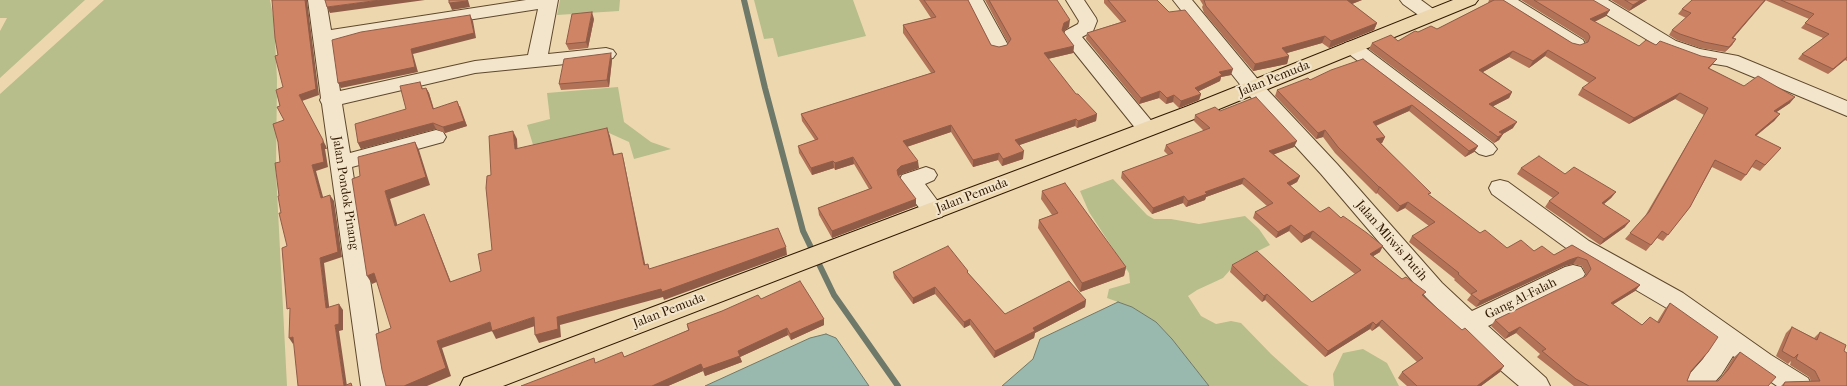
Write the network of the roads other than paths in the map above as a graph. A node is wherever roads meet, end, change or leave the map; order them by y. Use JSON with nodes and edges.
{"nodes":[{"id":1,"x":317,"y":0,"type":"edge"},
{"id":2,"x":974,"y":0,"type":"edge"},
{"id":3,"x":1075,"y":0,"type":"edge"},
{"id":4,"x":1182,"y":0,"type":"edge"},
{"id":5,"x":1409,"y":0,"type":"edge"},
{"id":6,"x":1469,"y":0,"type":"edge"},
{"id":7,"x":1505,"y":0,"type":"edge"},
{"id":8,"x":1595,"y":0,"type":"edge"},
{"id":9,"x":549,"y":1,"type":"edge"},
{"id":10,"x":1430,"y":15,"type":"junction"},
{"id":11,"x":322,"y":37,"type":"junction"},
{"id":12,"x":1576,"y":44,"type":"edge"},
{"id":13,"x":999,"y":47,"type":"edge"},
{"id":14,"x":1352,"y":47,"type":"junction"},
{"id":15,"x":606,"y":54,"type":"edge"},
{"id":16,"x":537,"y":61,"type":"junction"},
{"id":17,"x":1253,"y":87,"type":"junction"},
{"id":18,"x":330,"y":100,"type":"junction"},
{"id":19,"x":1847,"y":109,"type":"edge"},
{"id":20,"x":1147,"y":129,"type":"junction"},
{"id":21,"x":436,"y":137,"type":"dead end"},
{"id":22,"x":1486,"y":149,"type":"dead end"},
{"id":23,"x":341,"y":163,"type":"junction"},
{"id":24,"x":926,"y":175,"type":"dead end"},
{"id":25,"x":1500,"y":188,"type":"dead end"},
{"id":26,"x":934,"y":211,"type":"junction"},
{"id":27,"x":1574,"y":274,"type":"dead end"},
{"id":28,"x":1470,"y":324,"type":"junction"},
{"id":29,"x":1729,"y":340,"type":"junction"},
{"id":30,"x":374,"y":386,"type":"edge"},
{"id":31,"x":473,"y":386,"type":"edge"},
{"id":32,"x":1537,"y":386,"type":"edge"},
{"id":33,"x":1695,"y":386,"type":"edge"},
{"id":34,"x":1799,"y":386,"type":"edge"}],
"edges":[{"from":1,"to":11,"type":"street","name":"Jalan Pondok Pinang"},
{"from":2,"to":13,"type":"street"},
{"from":3,"to":20,"type":"street"},
{"from":4,"to":17,"type":"street","name":"Jalan Mliwis Putih"},
{"from":5,"to":10,"type":"street"},
{"from":6,"to":10,"type":"main road","name":"Jalan Pemuda"},
{"from":7,"to":12,"type":"street"},
{"from":8,"to":19,"type":"street"},
{"from":9,"to":11,"type":"street"},
{"from":9,"to":16,"type":"street"},
{"from":10,"to":14,"type":"main road","name":"Jalan Pemuda"},
{"from":11,"to":18,"type":"street","name":"Jalan Pondok Pinang"},
{"from":14,"to":17,"type":"main road","name":"Jalan Pemuda"},
{"from":14,"to":22,"type":"street"},
{"from":15,"to":16,"type":"street"},
{"from":16,"to":18,"type":"street"},
{"from":17,"to":20,"type":"main road","name":"Jalan Pemuda"},
{"from":17,"to":28,"type":"street","name":"Jalan Mliwis Putih"},
{"from":18,"to":23,"type":"street","name":"Jalan Pondok Pinang"},
{"from":20,"to":26,"type":"main road","name":"Jalan Pemuda"},
{"from":21,"to":23,"type":"street"},
{"from":23,"to":30,"type":"street","name":"Jalan Pondok Pinang"},
{"from":24,"to":26,"type":"street"},
{"from":25,"to":29,"type":"street"},
{"from":26,"to":31,"type":"main road","name":"Jalan Pemuda"},
{"from":27,"to":28,"type":"street","name":"Gang Al-Falah"},
{"from":28,"to":32,"type":"street","name":"Jalan Mliwis Putih"},
{"from":29,"to":33,"type":"street"},
{"from":29,"to":34,"type":"street"}]}
